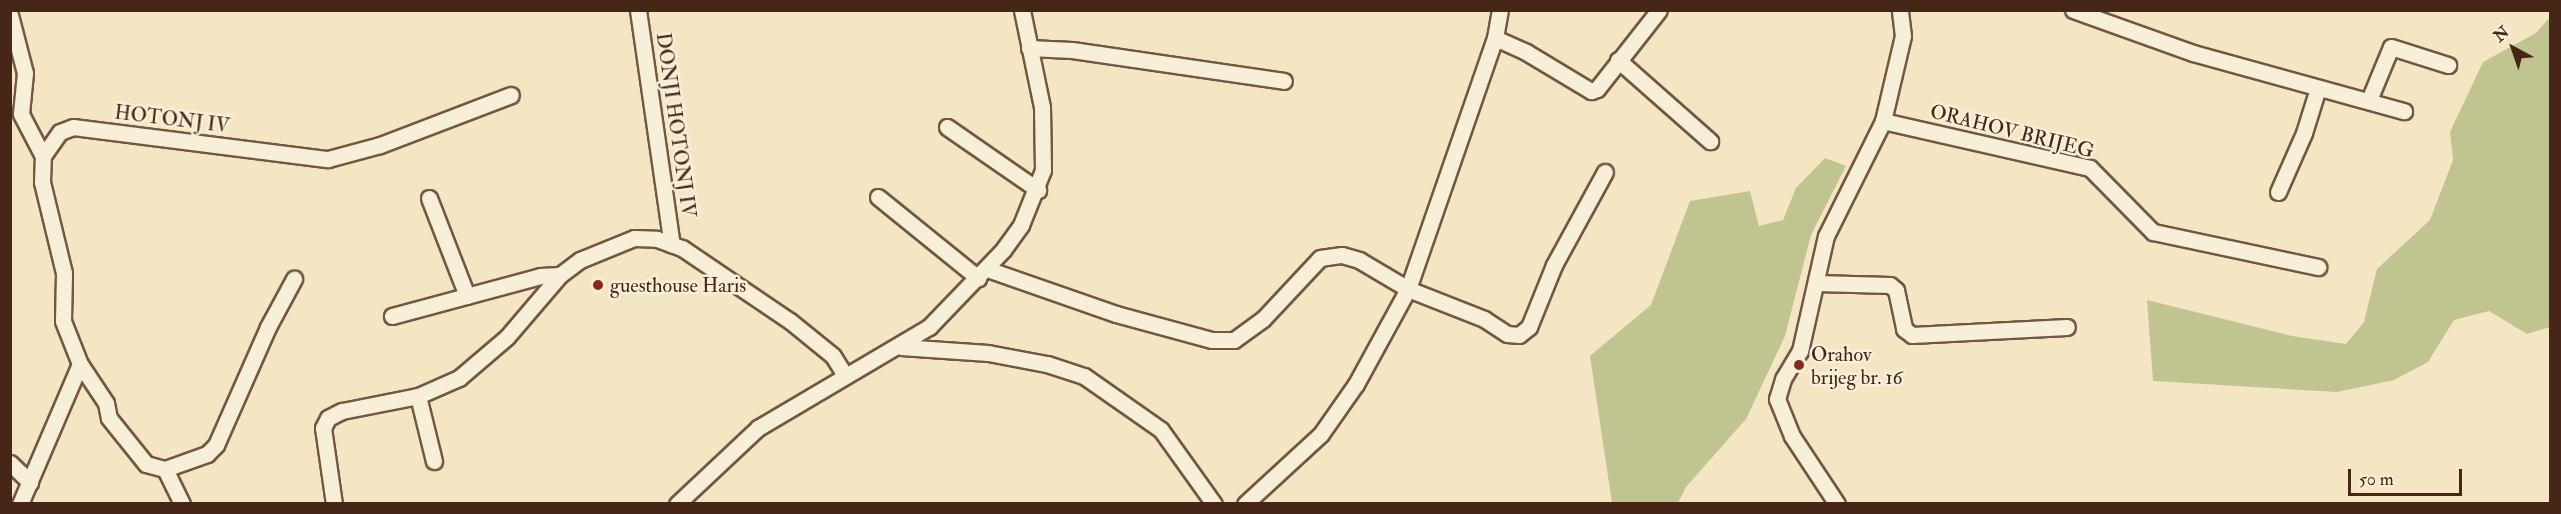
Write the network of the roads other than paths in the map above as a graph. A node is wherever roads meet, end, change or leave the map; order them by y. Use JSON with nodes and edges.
{"nodes":[{"id":1,"x":638,"y":10,"type":"edge"},
{"id":2,"x":1022,"y":10,"type":"edge"},
{"id":3,"x":1500,"y":10,"type":"edge"},
{"id":4,"x":1659,"y":10,"type":"edge"},
{"id":5,"x":1900,"y":10,"type":"edge"},
{"id":6,"x":2073,"y":10,"type":"edge"},
{"id":7,"x":10,"y":15,"type":"edge"},
{"id":8,"x":1494,"y":38,"type":"junction"},
{"id":9,"x":1029,"y":48,"type":"junction"},
{"id":10,"x":1618,"y":60,"type":"junction"},
{"id":11,"x":2448,"y":66,"type":"dead end"},
{"id":12,"x":1284,"y":81,"type":"dead end"},
{"id":13,"x":2318,"y":88,"type":"junction"},
{"id":14,"x":511,"y":95,"type":"dead end"},
{"id":15,"x":2369,"y":100,"type":"junction"},
{"id":16,"x":2404,"y":111,"type":"dead end"},
{"id":17,"x":1883,"y":121,"type":"junction"},
{"id":18,"x":947,"y":127,"type":"dead end"},
{"id":19,"x":1710,"y":141,"type":"dead end"},
{"id":20,"x":43,"y":156,"type":"junction"},
{"id":21,"x":1605,"y":172,"type":"dead end"},
{"id":22,"x":1038,"y":190,"type":"junction"},
{"id":23,"x":2278,"y":192,"type":"dead end"},
{"id":24,"x":878,"y":197,"type":"dead end"},
{"id":25,"x":429,"y":198,"type":"dead end"},
{"id":26,"x":672,"y":245,"type":"junction"},
{"id":27,"x":2318,"y":267,"type":"dead end"},
{"id":28,"x":982,"y":273,"type":"junction"},
{"id":29,"x":560,"y":275,"type":"junction"},
{"id":30,"x":294,"y":279,"type":"dead end"},
{"id":31,"x":1816,"y":283,"type":"junction"},
{"id":32,"x":1408,"y":289,"type":"junction"},
{"id":33,"x":467,"y":296,"type":"junction"},
{"id":34,"x":392,"y":316,"type":"dead end"},
{"id":35,"x":2067,"y":327,"type":"dead end"},
{"id":36,"x":901,"y":347,"type":"junction"},
{"id":37,"x":80,"y":364,"type":"junction"},
{"id":38,"x":845,"y":375,"type":"junction"},
{"id":39,"x":418,"y":396,"type":"junction"},
{"id":40,"x":434,"y":461,"type":"dead end"},
{"id":41,"x":10,"y":463,"type":"edge"},
{"id":42,"x":165,"y":469,"type":"junction"},
{"id":43,"x":30,"y":482,"type":"junction"},
{"id":44,"x":20,"y":504,"type":"edge"},
{"id":45,"x":182,"y":504,"type":"edge"},
{"id":46,"x":334,"y":504,"type":"edge"},
{"id":47,"x":677,"y":504,"type":"edge"},
{"id":48,"x":1214,"y":504,"type":"edge"},
{"id":49,"x":1245,"y":504,"type":"edge"},
{"id":50,"x":1837,"y":504,"type":"edge"}],
"edges":[{"from":1,"to":26,"type":"street","name":"DONJI HOTONJ IV"},
{"from":2,"to":9,"type":"street"},
{"from":3,"to":8,"type":"street"},
{"from":4,"to":10,"type":"street"},
{"from":5,"to":17,"type":"street"},
{"from":6,"to":13,"type":"street"},
{"from":7,"to":20,"type":"street"},
{"from":8,"to":10,"type":"street"},
{"from":8,"to":32,"type":"street"},
{"from":9,"to":12,"type":"street"},
{"from":9,"to":22,"type":"street"},
{"from":10,"to":19,"type":"street"},
{"from":11,"to":15,"type":"street"},
{"from":13,"to":15,"type":"street"},
{"from":13,"to":23,"type":"street"},
{"from":14,"to":20,"type":"street","name":"HOTONJ IV"},
{"from":15,"to":16,"type":"street"},
{"from":17,"to":27,"type":"street","name":"ORAHOV BRIJEG"},
{"from":17,"to":31,"type":"street"},
{"from":18,"to":22,"type":"street"},
{"from":20,"to":37,"type":"street"},
{"from":21,"to":32,"type":"street"},
{"from":22,"to":28,"type":"street"},
{"from":24,"to":28,"type":"street"},
{"from":25,"to":33,"type":"street"},
{"from":26,"to":29,"type":"street","name":"DONJI HOTONJ IV"},
{"from":26,"to":38,"type":"street","name":"DONJI HOTONJ IV"},
{"from":28,"to":32,"type":"street"},
{"from":28,"to":36,"type":"street"},
{"from":29,"to":33,"type":"street","name":"DONJI HOTONJ IV"},
{"from":29,"to":39,"type":"street","name":"DONJI HOTONJ IV"},
{"from":30,"to":42,"type":"street"},
{"from":31,"to":35,"type":"street"},
{"from":31,"to":50,"type":"street"},
{"from":32,"to":49,"type":"street"},
{"from":33,"to":34,"type":"street","name":"DONJI HOTONJ IV"},
{"from":36,"to":38,"type":"street"},
{"from":36,"to":48,"type":"street"},
{"from":37,"to":42,"type":"street"},
{"from":37,"to":43,"type":"street"},
{"from":38,"to":47,"type":"street"},
{"from":39,"to":40,"type":"street"},
{"from":39,"to":46,"type":"street","name":"DONJI HOTONJ IV"},
{"from":41,"to":43,"type":"street"},
{"from":42,"to":45,"type":"street"},
{"from":43,"to":44,"type":"street"}]}
